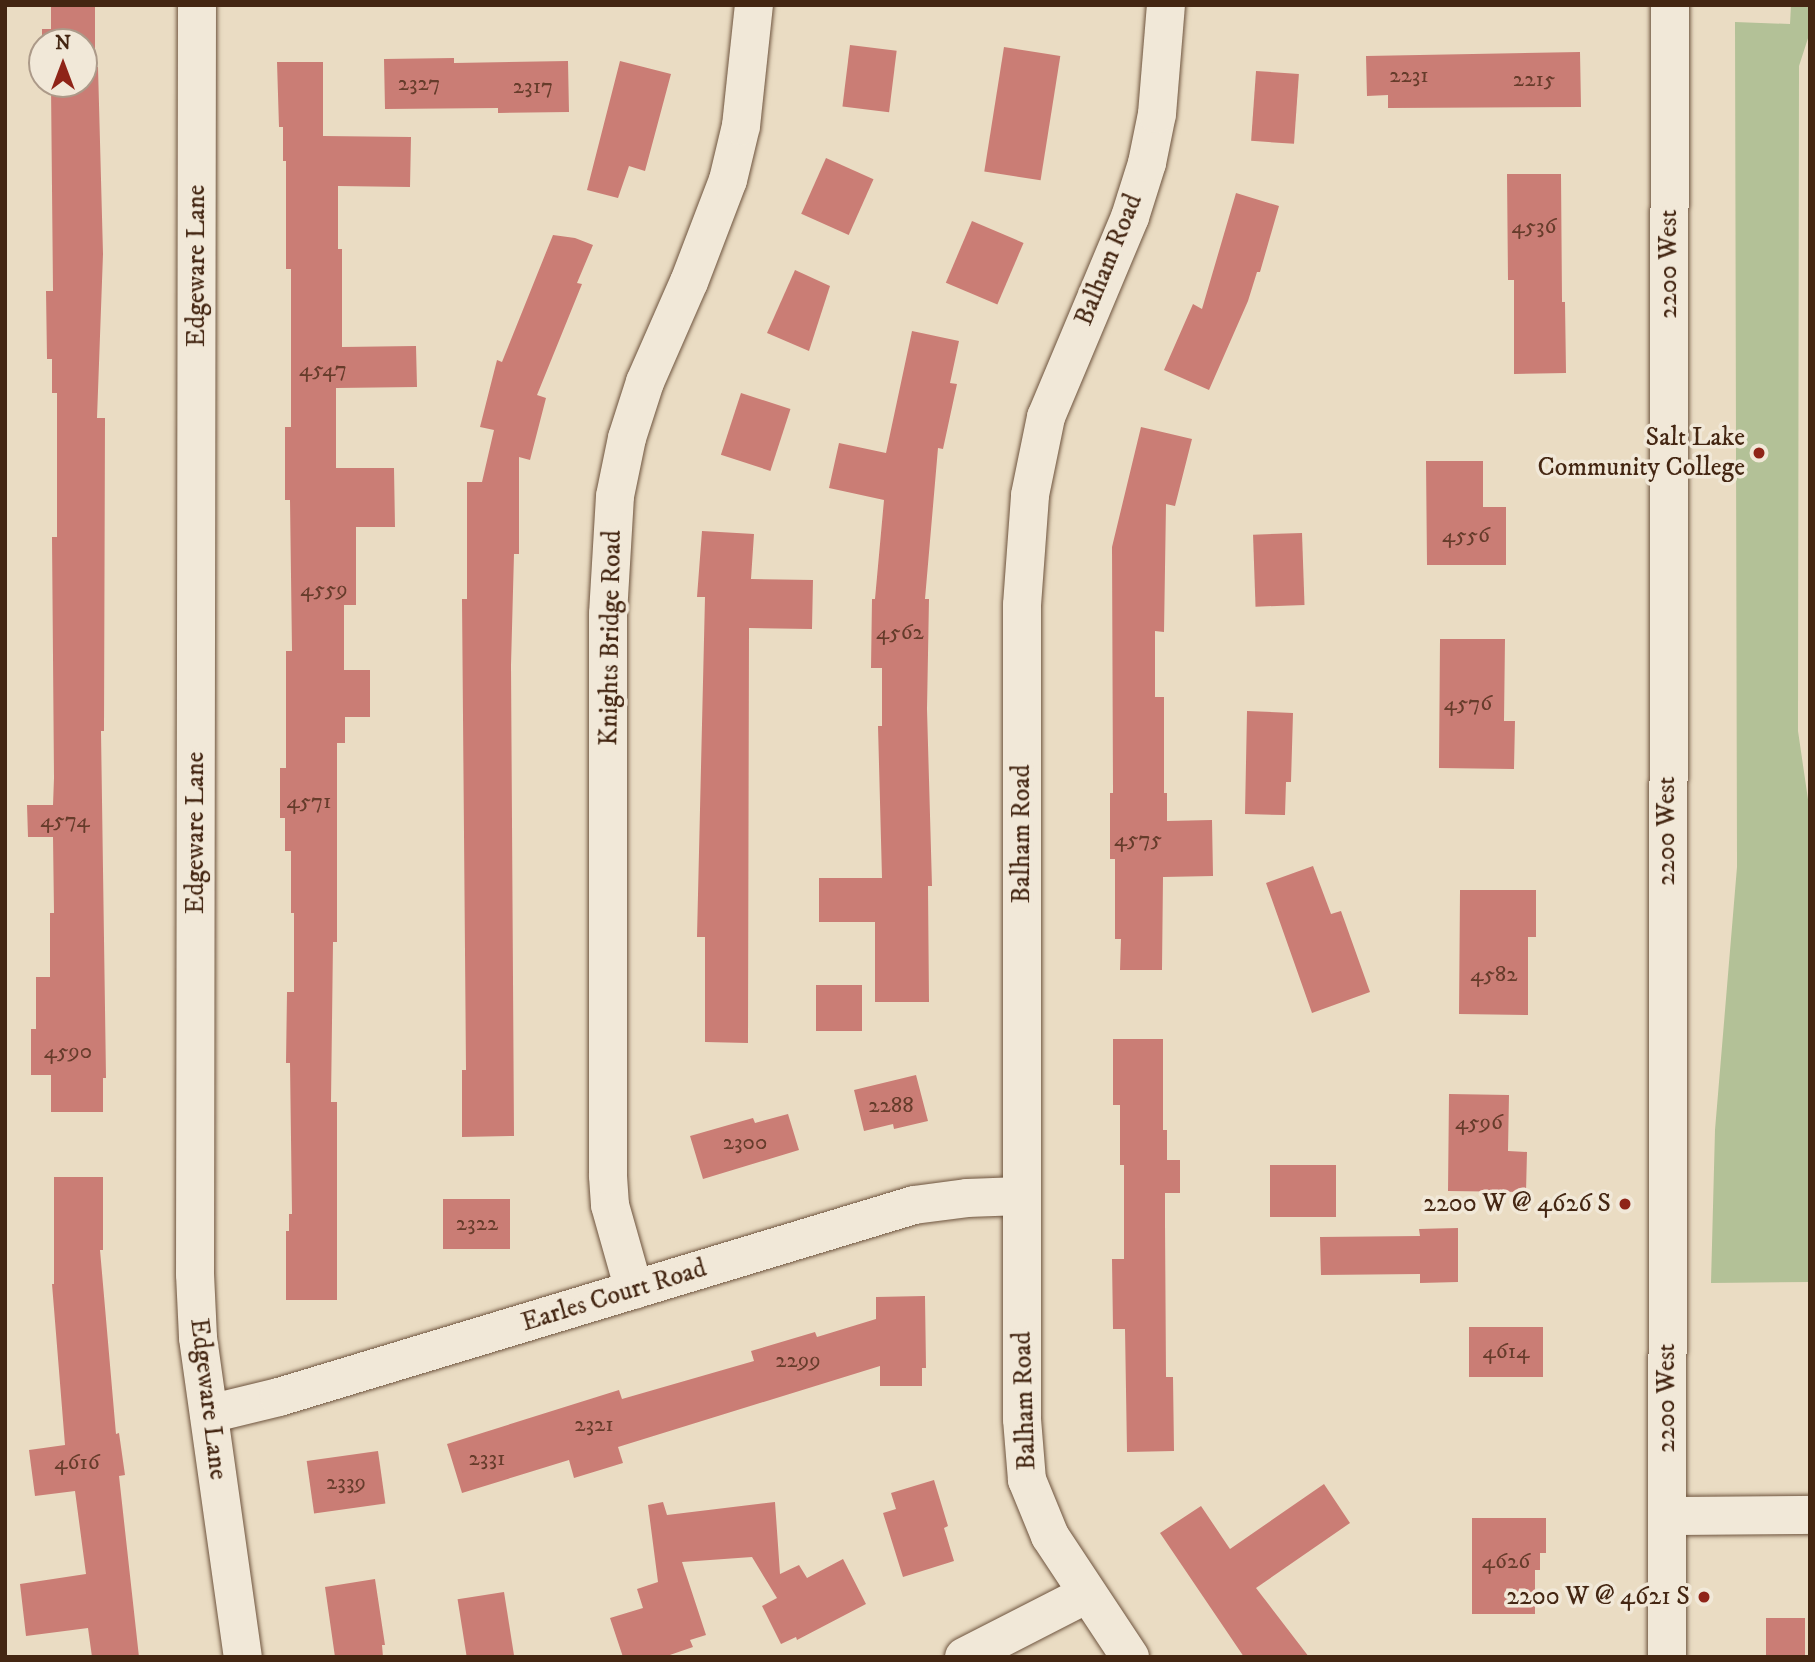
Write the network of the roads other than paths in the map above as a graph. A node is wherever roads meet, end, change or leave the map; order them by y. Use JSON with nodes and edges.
{"nodes":[{"id":1,"x":197,"y":5,"type":"edge"},
{"id":2,"x":754,"y":5,"type":"edge"},
{"id":3,"x":1166,"y":5,"type":"edge"},
{"id":4,"x":1670,"y":5,"type":"edge"},
{"id":5,"x":1021,"y":1196,"type":"junction"},
{"id":6,"x":634,"y":1290,"type":"junction"},
{"id":7,"x":209,"y":1414,"type":"junction"},
{"id":8,"x":1810,"y":1515,"type":"edge"},
{"id":9,"x":1667,"y":1516,"type":"junction"},
{"id":10,"x":1087,"y":1594,"type":"junction"},
{"id":11,"x":243,"y":1657,"type":"edge"},
{"id":12,"x":964,"y":1657,"type":"edge"},
{"id":13,"x":1130,"y":1657,"type":"edge"},
{"id":14,"x":1667,"y":1657,"type":"edge"}],
"edges":[{"from":1,"to":7,"type":"street","name":"Edgeware Lane"},
{"from":2,"to":6,"type":"street","name":"Knights Bridge Road"},
{"from":3,"to":5,"type":"street","name":"Balham Road"},
{"from":4,"to":9,"type":"street","name":"2200 West"},
{"from":5,"to":6,"type":"street","name":"Earles Court Road"},
{"from":5,"to":10,"type":"street","name":"Balham Road"},
{"from":6,"to":7,"type":"street","name":"Earles Court Road"},
{"from":7,"to":11,"type":"street","name":"Edgeware Lane"},
{"from":8,"to":9,"type":"street"},
{"from":9,"to":14,"type":"street","name":"2200 West"},
{"from":10,"to":12,"type":"street"},
{"from":10,"to":13,"type":"street","name":"Balham Road"}]}
